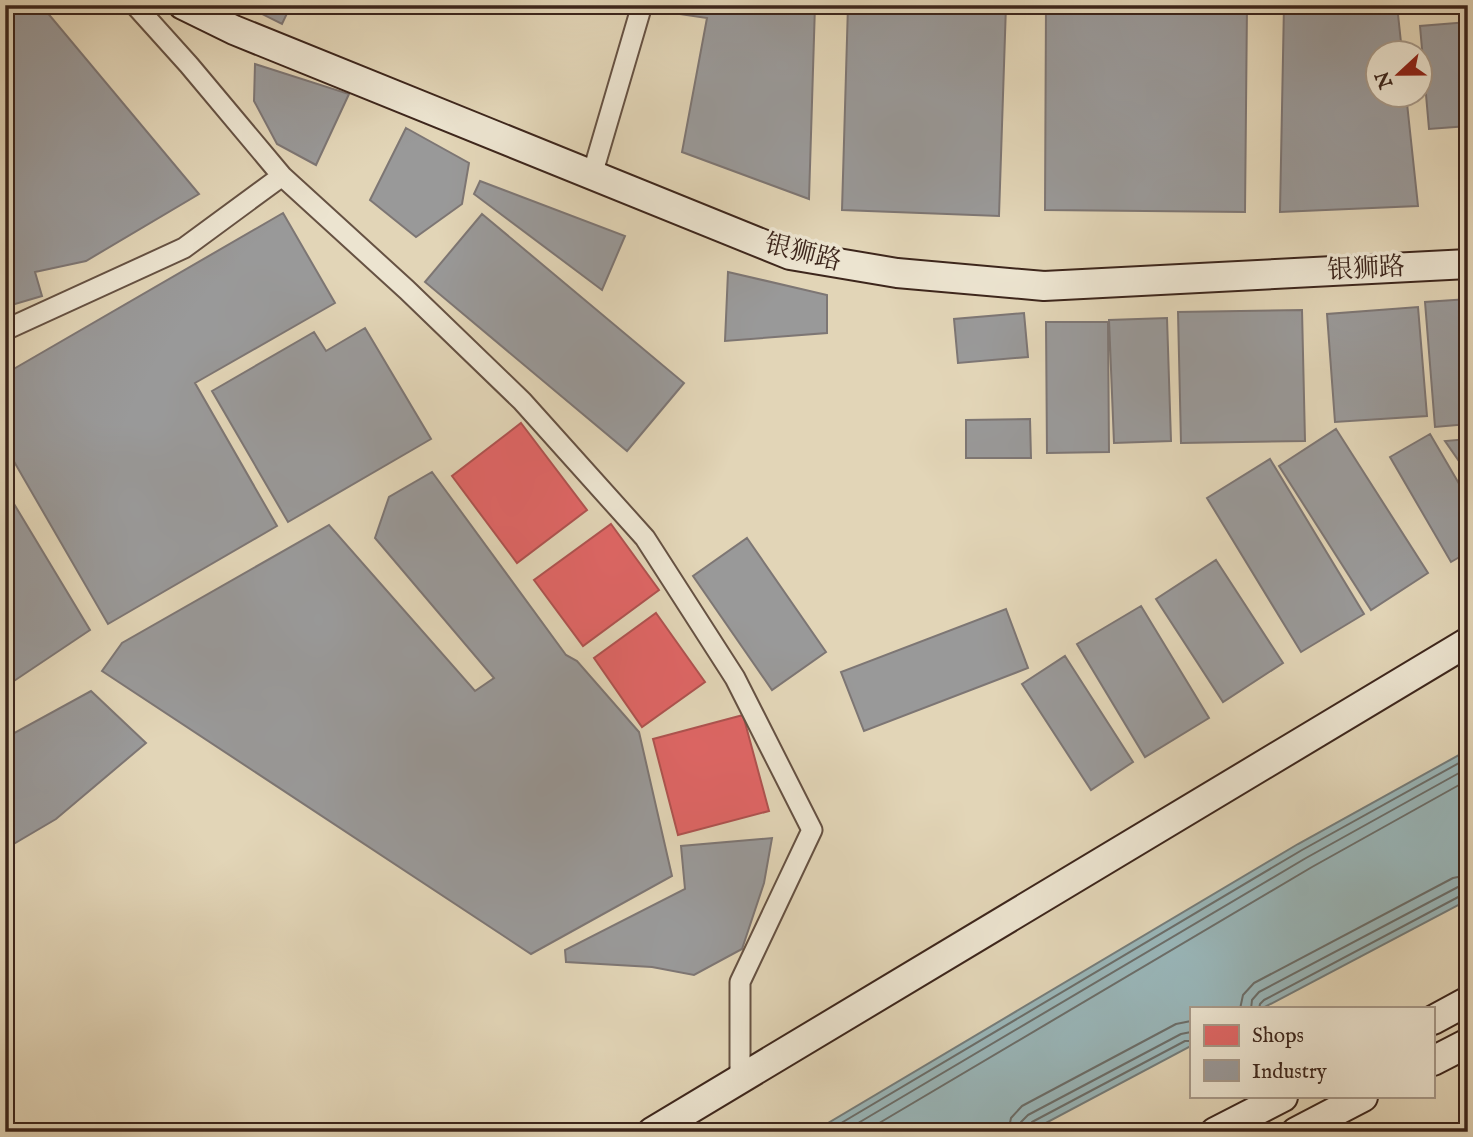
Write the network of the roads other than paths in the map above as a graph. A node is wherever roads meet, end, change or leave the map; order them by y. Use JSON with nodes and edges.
{"nodes":[{"id":1,"x":135,"y":5,"type":"edge"},
{"id":2,"x":183,"y":5,"type":"edge"},
{"id":3,"x":642,"y":5,"type":"edge"},
{"id":4,"x":592,"y":175,"type":"junction"},
{"id":5,"x":282,"y":176,"type":"junction"},
{"id":6,"x":1468,"y":264,"type":"edge"},
{"id":7,"x":5,"y":330,"type":"edge"},
{"id":8,"x":1468,"y":642,"type":"edge"},
{"id":9,"x":1468,"y":1002,"type":"edge"},
{"id":10,"x":1434,"y":1019,"type":"edge"},
{"id":11,"x":1468,"y":1043,"type":"edge"},
{"id":12,"x":1434,"y":1060,"type":"edge"},
{"id":13,"x":740,"y":1080,"type":"junction"},
{"id":14,"x":1281,"y":1098,"type":"edge"},
{"id":15,"x":1361,"y":1098,"type":"edge"},
{"id":16,"x":653,"y":1132,"type":"edge"},
{"id":17,"x":1215,"y":1132,"type":"edge"},
{"id":18,"x":1296,"y":1132,"type":"edge"}],
"edges":[{"from":1,"to":5,"type":"street"},
{"from":2,"to":4,"type":"main road","name":"银狮路"},
{"from":3,"to":4,"type":"street"},
{"from":4,"to":6,"type":"main road","name":"银狮路"},
{"from":5,"to":7,"type":"street"},
{"from":5,"to":13,"type":"street"},
{"from":8,"to":13,"type":"main road"},
{"from":9,"to":10,"type":"main road"},
{"from":11,"to":12,"type":"main road"},
{"from":13,"to":16,"type":"main road"},
{"from":14,"to":17,"type":"main road"},
{"from":15,"to":18,"type":"main road"}]}
